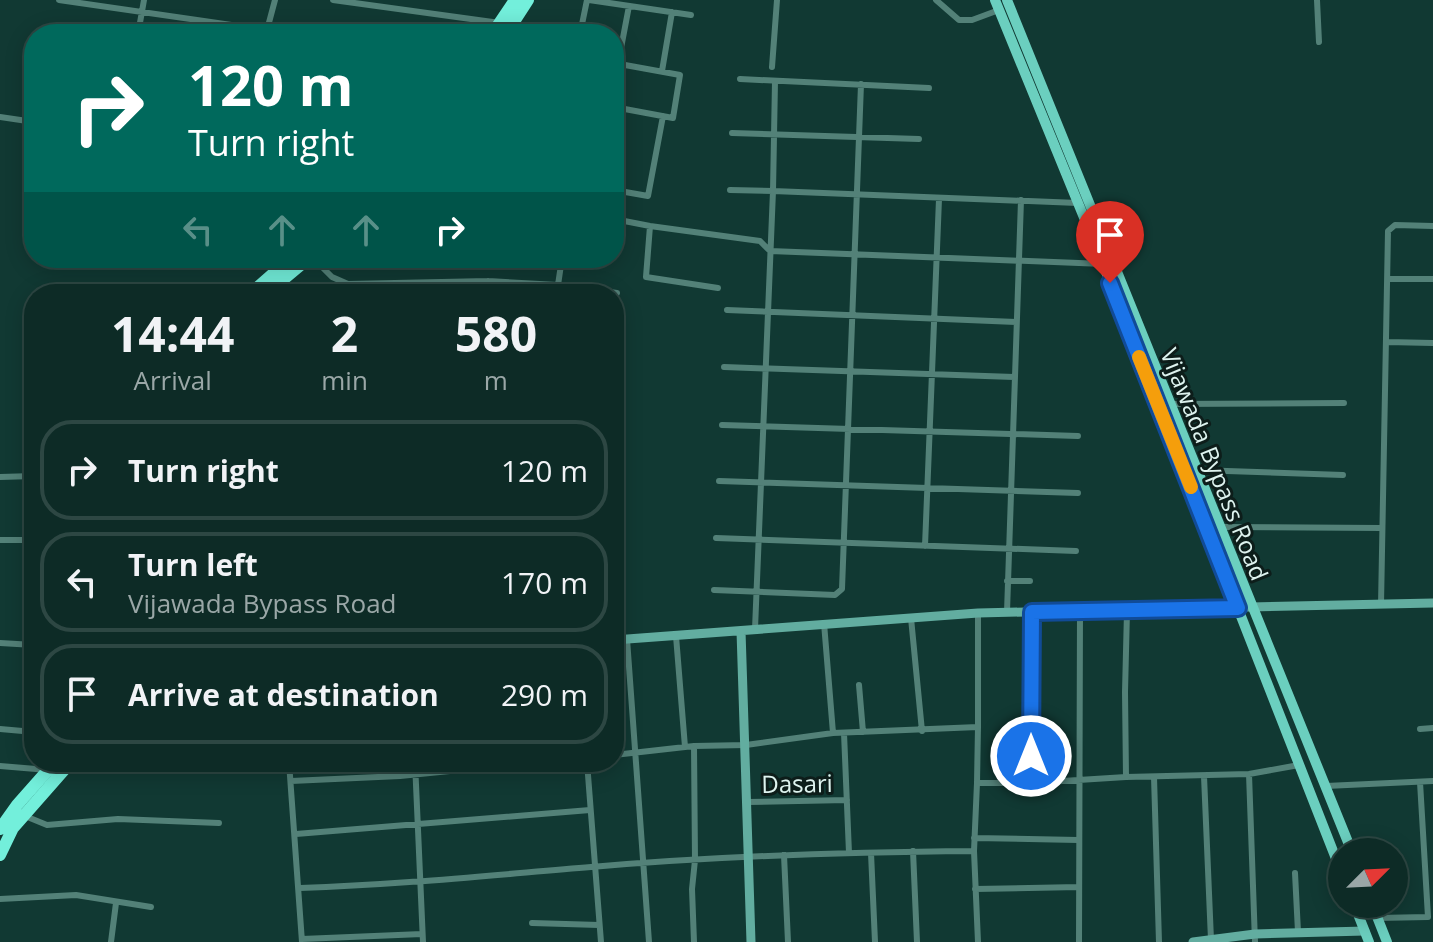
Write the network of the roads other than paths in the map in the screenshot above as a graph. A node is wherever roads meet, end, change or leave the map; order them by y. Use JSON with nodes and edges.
{"nodes":[{"id":1,"x":59,"y":0,"type":"edge"},
{"id":2,"x":144,"y":0,"type":"edge"},
{"id":3,"x":275,"y":0,"type":"edge"},
{"id":4,"x":333,"y":0,"type":"edge"},
{"id":5,"x":515,"y":0,"type":"edge"},
{"id":6,"x":528,"y":0,"type":"edge"},
{"id":7,"x":588,"y":0,"type":"edge"},
{"id":8,"x":777,"y":0,"type":"edge"},
{"id":9,"x":936,"y":0,"type":"edge"},
{"id":10,"x":1007,"y":0,"type":"edge"},
{"id":11,"x":1317,"y":0,"type":"edge"},
{"id":12,"x":378,"y":3,"type":"edge"},
{"id":13,"x":997,"y":5,"type":"edge"},
{"id":14,"x":629,"y":6,"type":"junction"},
{"id":15,"x":142,"y":11,"type":"junction"},
{"id":16,"x":672,"y":12,"type":"junction"},
{"id":17,"x":691,"y":15,"type":"dead end"},
{"id":18,"x":140,"y":24,"type":"edge"},
{"id":19,"x":219,"y":24,"type":"edge"},
{"id":20,"x":269,"y":24,"type":"edge"},
{"id":21,"x":472,"y":24,"type":"edge"},
{"id":22,"x":502,"y":24,"type":"edge"},
{"id":23,"x":505,"y":24,"type":"edge"},
{"id":24,"x":582,"y":24,"type":"edge"},
{"id":25,"x":624,"y":28,"type":"edge"},
{"id":26,"x":1319,"y":42,"type":"dead end"},
{"id":27,"x":624,"y":65,"type":"edge"},
{"id":28,"x":772,"y":67,"type":"dead end"},
{"id":29,"x":662,"y":71,"type":"junction"},
{"id":30,"x":740,"y":79,"type":"dead end"},
{"id":31,"x":775,"y":81,"type":"junction"},
{"id":32,"x":861,"y":84,"type":"junction"},
{"id":33,"x":929,"y":88,"type":"dead end"},
{"id":34,"x":624,"y":109,"type":"edge"},
{"id":35,"x":663,"y":116,"type":"junction"},
{"id":36,"x":0,"y":117,"type":"edge"},
{"id":37,"x":24,"y":121,"type":"edge"},
{"id":38,"x":732,"y":133,"type":"dead end"},
{"id":39,"x":774,"y":135,"type":"junction"},
{"id":40,"x":859,"y":137,"type":"junction"},
{"id":41,"x":919,"y":139,"type":"dead end"},
{"id":42,"x":730,"y":190,"type":"dead end"},
{"id":43,"x":773,"y":191,"type":"junction"},
{"id":44,"x":624,"y":192,"type":"edge"},
{"id":45,"x":856,"y":196,"type":"junction"},
{"id":46,"x":939,"y":199,"type":"junction"},
{"id":47,"x":1021,"y":200,"type":"junction"},
{"id":48,"x":1078,"y":203,"type":"junction"},
{"id":49,"x":624,"y":221,"type":"edge"},
{"id":50,"x":650,"y":226,"type":"junction"},
{"id":51,"x":1433,"y":226,"type":"edge"},
{"id":52,"x":770,"y":251,"type":"junction"},
{"id":53,"x":854,"y":255,"type":"junction"},
{"id":54,"x":936,"y":258,"type":"junction"},
{"id":55,"x":1018,"y":262,"type":"junction"},
{"id":56,"x":1108,"y":264,"type":"junction"},
{"id":57,"x":280,"y":268,"type":"edge"},
{"id":58,"x":298,"y":268,"type":"edge"},
{"id":59,"x":322,"y":268,"type":"edge"},
{"id":60,"x":1388,"y":279,"type":"junction"},
{"id":61,"x":1433,"y":279,"type":"edge"},
{"id":62,"x":488,"y":281,"type":"junction"},
{"id":63,"x":344,"y":283,"type":"joint"},
{"id":64,"x":407,"y":283,"type":"joint"},
{"id":65,"x":261,"y":284,"type":"edge"},
{"id":66,"x":278,"y":284,"type":"edge"},
{"id":67,"x":488,"y":284,"type":"edge"},
{"id":68,"x":540,"y":284,"type":"edge"},
{"id":69,"x":718,"y":288,"type":"dead end"},
{"id":70,"x":727,"y":310,"type":"dead end"},
{"id":71,"x":766,"y":312,"type":"junction"},
{"id":72,"x":853,"y":316,"type":"junction"},
{"id":73,"x":934,"y":318,"type":"junction"},
{"id":74,"x":1016,"y":322,"type":"junction"},
{"id":75,"x":1387,"y":342,"type":"junction"},
{"id":76,"x":1433,"y":343,"type":"edge"},
{"id":77,"x":724,"y":367,"type":"dead end"},
{"id":78,"x":764,"y":368,"type":"junction"},
{"id":79,"x":851,"y":372,"type":"junction"},
{"id":80,"x":933,"y":374,"type":"junction"},
{"id":81,"x":1014,"y":377,"type":"junction"},
{"id":82,"x":1344,"y":403,"type":"dead end"},
{"id":83,"x":1171,"y":404,"type":"junction"},
{"id":84,"x":722,"y":425,"type":"dead end"},
{"id":85,"x":762,"y":426,"type":"junction"},
{"id":86,"x":847,"y":430,"type":"junction"},
{"id":87,"x":930,"y":432,"type":"junction"},
{"id":88,"x":1013,"y":434,"type":"junction"},
{"id":89,"x":1078,"y":436,"type":"dead end"},
{"id":90,"x":1197,"y":470,"type":"junction"},
{"id":91,"x":1343,"y":475,"type":"dead end"},
{"id":92,"x":24,"y":476,"type":"edge"},
{"id":93,"x":0,"y":477,"type":"edge"},
{"id":94,"x":719,"y":481,"type":"dead end"},
{"id":95,"x":760,"y":481,"type":"junction"},
{"id":96,"x":846,"y":484,"type":"junction"},
{"id":97,"x":928,"y":487,"type":"junction"},
{"id":98,"x":1011,"y":490,"type":"junction"},
{"id":99,"x":1078,"y":493,"type":"dead end"},
{"id":100,"x":1220,"y":527,"type":"junction"},
{"id":101,"x":1381,"y":528,"type":"junction"},
{"id":102,"x":716,"y":538,"type":"dead end"},
{"id":103,"x":758,"y":538,"type":"junction"},
{"id":104,"x":0,"y":540,"type":"edge"},
{"id":105,"x":24,"y":540,"type":"edge"},
{"id":106,"x":843,"y":542,"type":"junction"},
{"id":107,"x":925,"y":546,"type":"junction"},
{"id":108,"x":1008,"y":549,"type":"junction"},
{"id":109,"x":1076,"y":551,"type":"dead end"},
{"id":110,"x":1007,"y":581,"type":"junction"},
{"id":111,"x":1030,"y":581,"type":"dead end"},
{"id":112,"x":714,"y":590,"type":"dead end"},
{"id":113,"x":756,"y":592,"type":"junction"},
{"id":114,"x":1433,"y":603,"type":"edge"},
{"id":115,"x":1381,"y":605,"type":"junction"},
{"id":116,"x":1238,"y":608,"type":"junction"},
{"id":117,"x":1251,"y":608,"type":"junction"},
{"id":118,"x":1080,"y":611,"type":"junction"},
{"id":119,"x":1127,"y":611,"type":"junction"},
{"id":120,"x":1007,"y":612,"type":"junction"},
{"id":121,"x":1032,"y":612,"type":"junction"},
{"id":122,"x":978,"y":613,"type":"junction"},
{"id":123,"x":911,"y":618,"type":"junction"},
{"id":124,"x":824,"y":623,"type":"junction"},
{"id":125,"x":755,"y":629,"type":"junction"},
{"id":126,"x":741,"y":631,"type":"junction"},
{"id":127,"x":676,"y":636,"type":"junction"},
{"id":128,"x":624,"y":639,"type":"edge"},
{"id":129,"x":627,"y":639,"type":"junction"},
{"id":130,"x":0,"y":643,"type":"edge"},
{"id":131,"x":24,"y":644,"type":"edge"},
{"id":132,"x":859,"y":685,"type":"dead end"},
{"id":133,"x":978,"y":727,"type":"junction"},
{"id":134,"x":1433,"y":728,"type":"edge"},
{"id":135,"x":0,"y":729,"type":"edge"},
{"id":136,"x":1420,"y":729,"type":"dead end"},
{"id":137,"x":24,"y":731,"type":"edge"},
{"id":138,"x":922,"y":731,"type":"junction"},
{"id":139,"x":863,"y":732,"type":"junction"},
{"id":140,"x":833,"y":733,"type":"junction"},
{"id":141,"x":844,"y":733,"type":"junction"},
{"id":142,"x":746,"y":745,"type":"junction"},
{"id":143,"x":694,"y":746,"type":"junction"},
{"id":144,"x":685,"y":747,"type":"junction"},
{"id":145,"x":637,"y":753,"type":"junction"},
{"id":146,"x":624,"y":754,"type":"edge"},
{"id":147,"x":1299,"y":765,"type":"junction"},
{"id":148,"x":0,"y":766,"type":"edge"},
{"id":149,"x":24,"y":766,"type":"edge"},
{"id":150,"x":47,"y":772,"type":"edge"},
{"id":151,"x":62,"y":772,"type":"edge"},
{"id":152,"x":290,"y":772,"type":"edge"},
{"id":153,"x":436,"y":772,"type":"edge"},
{"id":154,"x":588,"y":772,"type":"edge"},
{"id":155,"x":415,"y":774,"type":"junction"},
{"id":156,"x":1249,"y":774,"type":"junction"},
{"id":157,"x":1204,"y":776,"type":"junction"},
{"id":158,"x":1126,"y":777,"type":"junction"},
{"id":159,"x":1154,"y":777,"type":"junction"},
{"id":160,"x":1078,"y":780,"type":"junction"},
{"id":161,"x":291,"y":781,"type":"junction"},
{"id":162,"x":1433,"y":781,"type":"edge"},
{"id":163,"x":1420,"y":782,"type":"junction"},
{"id":164,"x":977,"y":783,"type":"junction"},
{"id":165,"x":1031,"y":783,"type":"junction"},
{"id":166,"x":1326,"y":786,"type":"junction"},
{"id":167,"x":847,"y":800,"type":"junction"},
{"id":168,"x":748,"y":802,"type":"junction"},
{"id":169,"x":590,"y":810,"type":"junction"},
{"id":170,"x":23,"y":816,"type":"junction"},
{"id":171,"x":219,"y":823,"type":"dead end"},
{"id":172,"x":418,"y":826,"type":"junction"},
{"id":173,"x":0,"y":829,"type":"edge"},
{"id":174,"x":296,"y":834,"type":"junction"},
{"id":175,"x":974,"y":838,"type":"junction"},
{"id":176,"x":1346,"y":838,"type":"edge"},
{"id":177,"x":1328,"y":839,"type":"edge"},
{"id":178,"x":1078,"y":840,"type":"junction"},
{"id":179,"x":913,"y":851,"type":"junction"},
{"id":180,"x":974,"y":851,"type":"junction"},
{"id":181,"x":1424,"y":852,"type":"junction"},
{"id":182,"x":1433,"y":852,"type":"edge"},
{"id":183,"x":849,"y":853,"type":"junction"},
{"id":184,"x":871,"y":853,"type":"junction"},
{"id":185,"x":0,"y":855,"type":"edge"},
{"id":186,"x":784,"y":855,"type":"junction"},
{"id":187,"x":749,"y":856,"type":"junction"},
{"id":188,"x":695,"y":860,"type":"junction"},
{"id":189,"x":643,"y":864,"type":"junction"},
{"id":190,"x":593,"y":867,"type":"junction"},
{"id":191,"x":1295,"y":873,"type":"dead end"},
{"id":192,"x":421,"y":883,"type":"junction"},
{"id":193,"x":1079,"y":887,"type":"junction"},
{"id":194,"x":300,"y":888,"type":"junction"},
{"id":195,"x":975,"y":889,"type":"junction"},
{"id":196,"x":0,"y":899,"type":"edge"},
{"id":197,"x":116,"y":903,"type":"junction"},
{"id":198,"x":151,"y":907,"type":"dead end"},
{"id":199,"x":1408,"y":917,"type":"edge"},
{"id":200,"x":1430,"y":917,"type":"edge"},
{"id":201,"x":1360,"y":918,"type":"edge"},
{"id":202,"x":1377,"y":918,"type":"edge"},
{"id":203,"x":532,"y":923,"type":"dead end"},
{"id":204,"x":599,"y":925,"type":"junction"},
{"id":205,"x":1298,"y":932,"type":"junction"},
{"id":206,"x":422,"y":934,"type":"junction"},
{"id":207,"x":1367,"y":937,"type":"edge"},
{"id":208,"x":1255,"y":938,"type":"edge"},
{"id":209,"x":1280,"y":938,"type":"edge"},
{"id":210,"x":302,"y":940,"type":"edge"},
{"id":211,"x":1211,"y":941,"type":"edge"},
{"id":212,"x":111,"y":942,"type":"edge"},
{"id":213,"x":423,"y":942,"type":"edge"},
{"id":214,"x":601,"y":942,"type":"edge"},
{"id":215,"x":649,"y":942,"type":"edge"},
{"id":216,"x":694,"y":942,"type":"edge"},
{"id":217,"x":751,"y":942,"type":"edge"},
{"id":218,"x":788,"y":942,"type":"edge"},
{"id":219,"x":875,"y":942,"type":"edge"},
{"id":220,"x":917,"y":942,"type":"edge"},
{"id":221,"x":978,"y":942,"type":"edge"},
{"id":222,"x":1079,"y":942,"type":"edge"},
{"id":223,"x":1159,"y":942,"type":"edge"},
{"id":224,"x":1193,"y":942,"type":"edge"},
{"id":225,"x":1387,"y":942,"type":"edge"}],
"edges":[{"from":1,"to":15,"type":"street"},
{"from":2,"to":15,"type":"street"},
{"from":3,"to":20,"type":"street"},
{"from":4,"to":12,"type":"street"},
{"from":5,"to":22,"type":"highway"},
{"from":6,"to":23,"type":"highway"},
{"from":7,"to":14,"type":"street"},
{"from":7,"to":24,"type":"street"},
{"from":8,"to":28,"type":"street"},
{"from":9,"to":13,"type":"street"},
{"from":10,"to":56,"type":"main road","name":"Vijawada Bypass Road"},
{"from":11,"to":26,"type":"street"},
{"from":12,"to":21,"type":"street"},
{"from":13,"to":48,"type":"main road","name":"Vijawada Bypass Road"},
{"from":14,"to":16,"type":"street"},
{"from":14,"to":25,"type":"street"},
{"from":15,"to":18,"type":"street"},
{"from":15,"to":19,"type":"street"},
{"from":16,"to":17,"type":"street"},
{"from":16,"to":29,"type":"street"},
{"from":27,"to":29,"type":"street"},
{"from":29,"to":35,"type":"street"},
{"from":30,"to":31,"type":"street"},
{"from":31,"to":32,"type":"street"},
{"from":31,"to":39,"type":"street"},
{"from":32,"to":33,"type":"street"},
{"from":32,"to":40,"type":"street"},
{"from":34,"to":35,"type":"street"},
{"from":35,"to":44,"type":"street"},
{"from":36,"to":37,"type":"street"},
{"from":38,"to":39,"type":"street"},
{"from":39,"to":40,"type":"street"},
{"from":39,"to":43,"type":"street"},
{"from":40,"to":41,"type":"street"},
{"from":40,"to":45,"type":"street"},
{"from":42,"to":43,"type":"street"},
{"from":43,"to":45,"type":"street"},
{"from":43,"to":52,"type":"street"},
{"from":45,"to":46,"type":"street"},
{"from":45,"to":53,"type":"street"},
{"from":46,"to":47,"type":"street"},
{"from":46,"to":54,"type":"street"},
{"from":47,"to":48,"type":"street"},
{"from":47,"to":55,"type":"street"},
{"from":48,"to":56,"type":"main road","name":"Vijawada Bypass Road"},
{"from":49,"to":50,"type":"street"},
{"from":50,"to":52,"type":"street"},
{"from":50,"to":69,"type":"street"},
{"from":51,"to":60,"type":"street"},
{"from":52,"to":53,"type":"street"},
{"from":52,"to":71,"type":"street"},
{"from":53,"to":54,"type":"street"},
{"from":53,"to":72,"type":"street"},
{"from":54,"to":55,"type":"street"},
{"from":54,"to":73,"type":"street"},
{"from":55,"to":56,"type":"street"},
{"from":55,"to":74,"type":"street"},
{"from":56,"to":83,"type":"main road","name":"Vijawada Bypass Road"},
{"from":56,"to":116,"type":"main road","name":"Vijawada Bypass Road"},
{"from":57,"to":65,"type":"highway"},
{"from":58,"to":66,"type":"highway"},
{"from":59,"to":63,"type":"street"},
{"from":60,"to":61,"type":"street"},
{"from":60,"to":75,"type":"street"},
{"from":62,"to":64,"type":"street"},
{"from":62,"to":67,"type":"street"},
{"from":62,"to":68,"type":"street"},
{"from":63,"to":64,"type":"street"},
{"from":70,"to":71,"type":"street"},
{"from":71,"to":72,"type":"street"},
{"from":71,"to":78,"type":"street"},
{"from":72,"to":73,"type":"street"},
{"from":72,"to":79,"type":"street"},
{"from":73,"to":74,"type":"street"},
{"from":73,"to":80,"type":"street"},
{"from":74,"to":81,"type":"street"},
{"from":75,"to":76,"type":"street"},
{"from":75,"to":101,"type":"street"},
{"from":77,"to":78,"type":"street"},
{"from":78,"to":79,"type":"street"},
{"from":78,"to":85,"type":"street"},
{"from":79,"to":80,"type":"street"},
{"from":79,"to":86,"type":"street"},
{"from":80,"to":81,"type":"street"},
{"from":80,"to":87,"type":"street"},
{"from":81,"to":88,"type":"street"},
{"from":82,"to":83,"type":"street"},
{"from":83,"to":90,"type":"main road","name":"Vijawada Bypass Road"},
{"from":84,"to":85,"type":"street"},
{"from":85,"to":86,"type":"street"},
{"from":85,"to":95,"type":"street"},
{"from":86,"to":87,"type":"street"},
{"from":86,"to":96,"type":"street"},
{"from":87,"to":88,"type":"street"},
{"from":87,"to":97,"type":"street"},
{"from":88,"to":89,"type":"street"},
{"from":88,"to":98,"type":"street"},
{"from":90,"to":91,"type":"street"},
{"from":90,"to":100,"type":"main road","name":"Vijawada Bypass Road"},
{"from":92,"to":93,"type":"street"},
{"from":94,"to":95,"type":"street"},
{"from":95,"to":96,"type":"street"},
{"from":95,"to":103,"type":"street"},
{"from":96,"to":97,"type":"street"},
{"from":96,"to":106,"type":"street"},
{"from":97,"to":98,"type":"street"},
{"from":97,"to":107,"type":"street"},
{"from":98,"to":99,"type":"street"},
{"from":98,"to":108,"type":"street"},
{"from":100,"to":101,"type":"street"},
{"from":100,"to":117,"type":"main road","name":"Vijawada Bypass Road"},
{"from":101,"to":115,"type":"street"},
{"from":102,"to":103,"type":"street"},
{"from":103,"to":106,"type":"street"},
{"from":103,"to":113,"type":"street"},
{"from":104,"to":105,"type":"street"},
{"from":106,"to":107,"type":"street"},
{"from":106,"to":113,"type":"street"},
{"from":107,"to":108,"type":"street"},
{"from":108,"to":109,"type":"street"},
{"from":108,"to":110,"type":"street"},
{"from":110,"to":111,"type":"street"},
{"from":110,"to":120,"type":"street"},
{"from":112,"to":113,"type":"street"},
{"from":113,"to":125,"type":"street"},
{"from":114,"to":115,"type":"street"},
{"from":115,"to":117,"type":"street"},
{"from":116,"to":117,"type":"street"},
{"from":116,"to":119,"type":"street"},
{"from":116,"to":147,"type":"main road","name":"Vijawada Bypass Road"},
{"from":117,"to":166,"type":"main road","name":"Vijawada Bypass Road"},
{"from":118,"to":119,"type":"street"},
{"from":118,"to":121,"type":"street"},
{"from":118,"to":160,"type":"street"},
{"from":119,"to":158,"type":"street"},
{"from":120,"to":121,"type":"street"},
{"from":120,"to":122,"type":"street"},
{"from":121,"to":165,"type":"street"},
{"from":122,"to":123,"type":"street"},
{"from":122,"to":133,"type":"street"},
{"from":123,"to":124,"type":"street"},
{"from":123,"to":138,"type":"street"},
{"from":124,"to":125,"type":"street"},
{"from":124,"to":140,"type":"street"},
{"from":125,"to":126,"type":"street"},
{"from":126,"to":127,"type":"street"},
{"from":126,"to":142,"type":"street"},
{"from":127,"to":129,"type":"street"},
{"from":127,"to":144,"type":"street"},
{"from":128,"to":129,"type":"street"},
{"from":129,"to":145,"type":"street"},
{"from":130,"to":131,"type":"street"},
{"from":132,"to":139,"type":"street"},
{"from":133,"to":138,"type":"street"},
{"from":133,"to":164,"type":"street"},
{"from":134,"to":136,"type":"street"},
{"from":135,"to":137,"type":"street"},
{"from":138,"to":139,"type":"street"},
{"from":139,"to":141,"type":"street"},
{"from":140,"to":141,"type":"street"},
{"from":140,"to":142,"type":"street"},
{"from":141,"to":167,"type":"street"},
{"from":142,"to":143,"type":"street"},
{"from":142,"to":168,"type":"street"},
{"from":143,"to":144,"type":"street"},
{"from":143,"to":188,"type":"street"},
{"from":144,"to":145,"type":"street"},
{"from":145,"to":146,"type":"street"},
{"from":145,"to":189,"type":"street"},
{"from":147,"to":156,"type":"street"},
{"from":147,"to":177,"type":"main road","name":"Vijawada Bypass Road"},
{"from":148,"to":149,"type":"street"},
{"from":150,"to":173,"type":"highway"},
{"from":151,"to":170,"type":"highway"},
{"from":152,"to":161,"type":"street"},
{"from":153,"to":155,"type":"street"},
{"from":154,"to":169,"type":"street"},
{"from":155,"to":161,"type":"street"},
{"from":155,"to":172,"type":"street"},
{"from":156,"to":157,"type":"street"},
{"from":156,"to":208,"type":"street"},
{"from":157,"to":159,"type":"street"},
{"from":157,"to":211,"type":"street"},
{"from":158,"to":159,"type":"street"},
{"from":158,"to":160,"type":"street"},
{"from":159,"to":223,"type":"street"},
{"from":160,"to":165,"type":"street"},
{"from":160,"to":178,"type":"street"},
{"from":161,"to":174,"type":"street"},
{"from":162,"to":163,"type":"street"},
{"from":163,"to":166,"type":"street"},
{"from":163,"to":181,"type":"street"},
{"from":164,"to":165,"type":"street"},
{"from":164,"to":175,"type":"street"},
{"from":166,"to":176,"type":"main road","name":"Vijawada Bypass Road"},
{"from":167,"to":168,"type":"street","name":"Dasari"},
{"from":167,"to":183,"type":"street"},
{"from":168,"to":187,"type":"street"},
{"from":169,"to":172,"type":"street"},
{"from":169,"to":190,"type":"street"},
{"from":170,"to":171,"type":"street"},
{"from":170,"to":185,"type":"highway"},
{"from":172,"to":174,"type":"street"},
{"from":172,"to":192,"type":"street"},
{"from":174,"to":194,"type":"street"},
{"from":175,"to":178,"type":"street"},
{"from":175,"to":180,"type":"street"},
{"from":178,"to":193,"type":"street"},
{"from":179,"to":180,"type":"street"},
{"from":179,"to":184,"type":"street"},
{"from":179,"to":220,"type":"street"},
{"from":180,"to":195,"type":"street"},
{"from":181,"to":182,"type":"street"},
{"from":181,"to":200,"type":"street"},
{"from":183,"to":184,"type":"street"},
{"from":183,"to":186,"type":"street"},
{"from":184,"to":219,"type":"street"},
{"from":186,"to":187,"type":"street"},
{"from":186,"to":218,"type":"street"},
{"from":187,"to":188,"type":"street"},
{"from":187,"to":217,"type":"street"},
{"from":188,"to":189,"type":"street"},
{"from":188,"to":216,"type":"street"},
{"from":189,"to":190,"type":"street"},
{"from":189,"to":215,"type":"street"},
{"from":190,"to":192,"type":"street"},
{"from":190,"to":204,"type":"street"},
{"from":191,"to":205,"type":"street"},
{"from":192,"to":194,"type":"street"},
{"from":192,"to":206,"type":"street"},
{"from":193,"to":195,"type":"street"},
{"from":193,"to":222,"type":"street"},
{"from":194,"to":210,"type":"street"},
{"from":195,"to":221,"type":"street"},
{"from":196,"to":197,"type":"street"},
{"from":197,"to":198,"type":"street"},
{"from":197,"to":212,"type":"street"},
{"from":199,"to":200,"type":"street"},
{"from":201,"to":207,"type":"main road"},
{"from":202,"to":225,"type":"main road"},
{"from":203,"to":204,"type":"street"},
{"from":204,"to":214,"type":"street"},
{"from":205,"to":207,"type":"street"},
{"from":205,"to":209,"type":"street"},
{"from":206,"to":210,"type":"street"},
{"from":206,"to":213,"type":"street"},
{"from":208,"to":209,"type":"street"},
{"from":208,"to":211,"type":"street"},
{"from":211,"to":224,"type":"street"}]}
